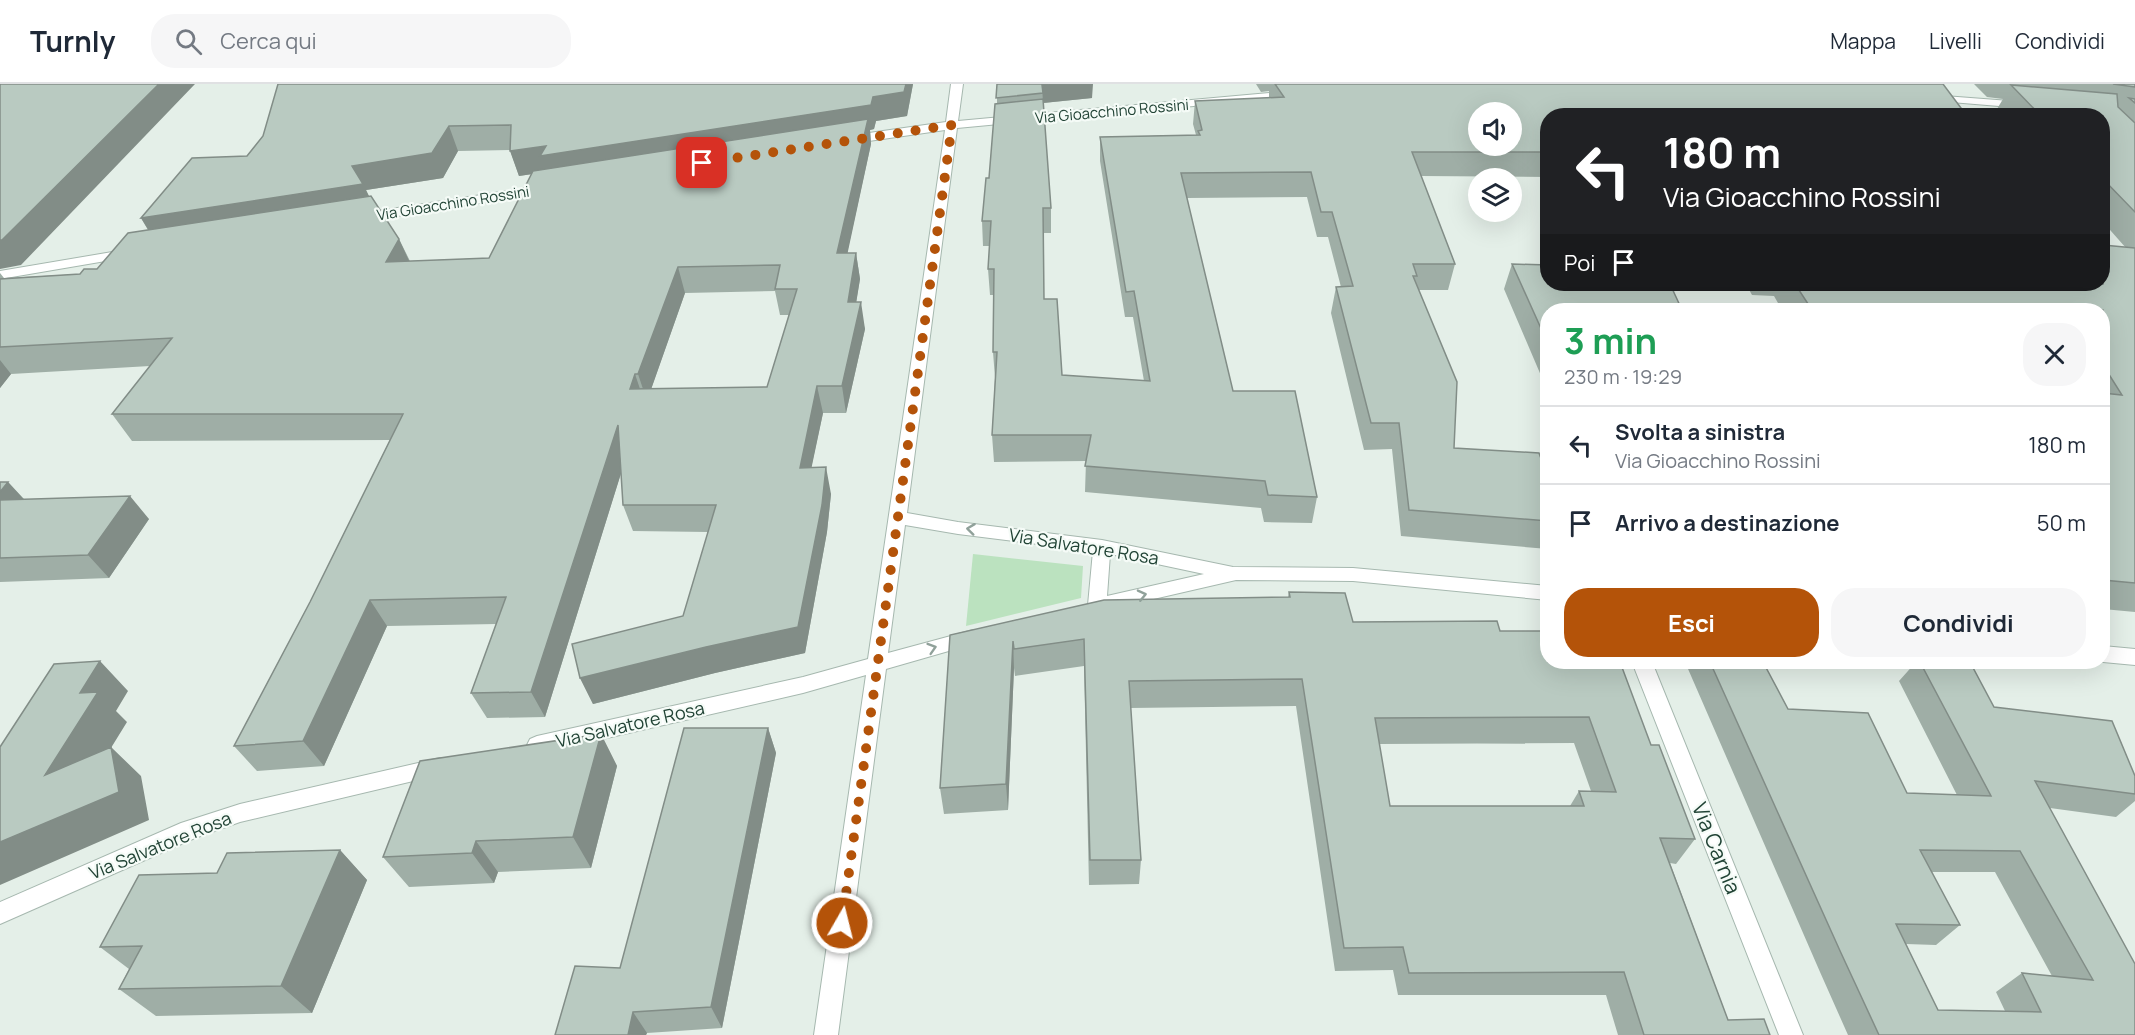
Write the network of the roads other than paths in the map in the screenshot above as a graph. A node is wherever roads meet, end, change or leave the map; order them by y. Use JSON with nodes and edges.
{"nodes":[{"id":1,"x":957,"y":84,"type":"edge"},
{"id":2,"x":1307,"y":93,"type":"edge"},
{"id":3,"x":1921,"y":98,"type":"edge"},
{"id":4,"x":2032,"y":105,"type":"edge"},
{"id":5,"x":952,"y":125,"type":"junction"},
{"id":6,"x":830,"y":143,"type":"edge"},
{"id":7,"x":553,"y":187,"type":"edge"},
{"id":8,"x":340,"y":221,"type":"edge"},
{"id":9,"x":140,"y":252,"type":"edge"},
{"id":10,"x":0,"y":275,"type":"edge"},
{"id":11,"x":897,"y":517,"type":"junction"},
{"id":12,"x":1102,"y":546,"type":"junction"},
{"id":13,"x":1236,"y":573,"type":"junction"},
{"id":14,"x":1540,"y":592,"type":"edge"},
{"id":15,"x":1097,"y":605,"type":"junction"},
{"id":16,"x":1075,"y":611,"type":"edge"},
{"id":17,"x":996,"y":631,"type":"edge"},
{"id":18,"x":2110,"y":655,"type":"edge"},
{"id":19,"x":2135,"y":657,"type":"edge"},
{"id":20,"x":876,"y":665,"type":"junction"},
{"id":21,"x":1645,"y":669,"type":"edge"},
{"id":22,"x":514,"y":750,"type":"edge"},
{"id":23,"x":456,"y":764,"type":"edge"},
{"id":24,"x":0,"y":913,"type":"edge"},
{"id":25,"x":826,"y":1035,"type":"edge"},
{"id":26,"x":1791,"y":1035,"type":"edge"}],
"edges":[{"from":1,"to":5,"type":"street"},
{"from":2,"to":5,"type":"street","name":"Via Gioacchino Rossini"},
{"from":3,"to":4,"type":"street"},
{"from":5,"to":6,"type":"street","name":"Via Gioacchino Rossini"},
{"from":5,"to":11,"type":"street"},
{"from":7,"to":8,"type":"street","name":"Via Gioacchino Rossini"},
{"from":9,"to":10,"type":"street"},
{"from":12,"to":11,"type":"street","name":"Via Salvatore Rosa","one_way":true},
{"from":11,"to":20,"type":"street"},
{"from":12,"to":13,"type":"street","name":"Via Salvatore Rosa"},
{"from":12,"to":15,"type":"street"},
{"from":13,"to":14,"type":"street","name":"Via Salvatore Rosa"},
{"from":15,"to":13,"type":"street","name":"Via Salvatore Rosa","one_way":true},
{"from":15,"to":16,"type":"street","name":"Via Salvatore Rosa"},
{"from":20,"to":17,"type":"street","name":"Via Salvatore Rosa","one_way":true},
{"from":18,"to":19,"type":"street"},
{"from":20,"to":22,"type":"street","name":"Via Salvatore Rosa"},
{"from":20,"to":25,"type":"street"},
{"from":21,"to":26,"type":"street","name":"Via Carnia"},
{"from":23,"to":24,"type":"street","name":"Via Salvatore Rosa"}]}
